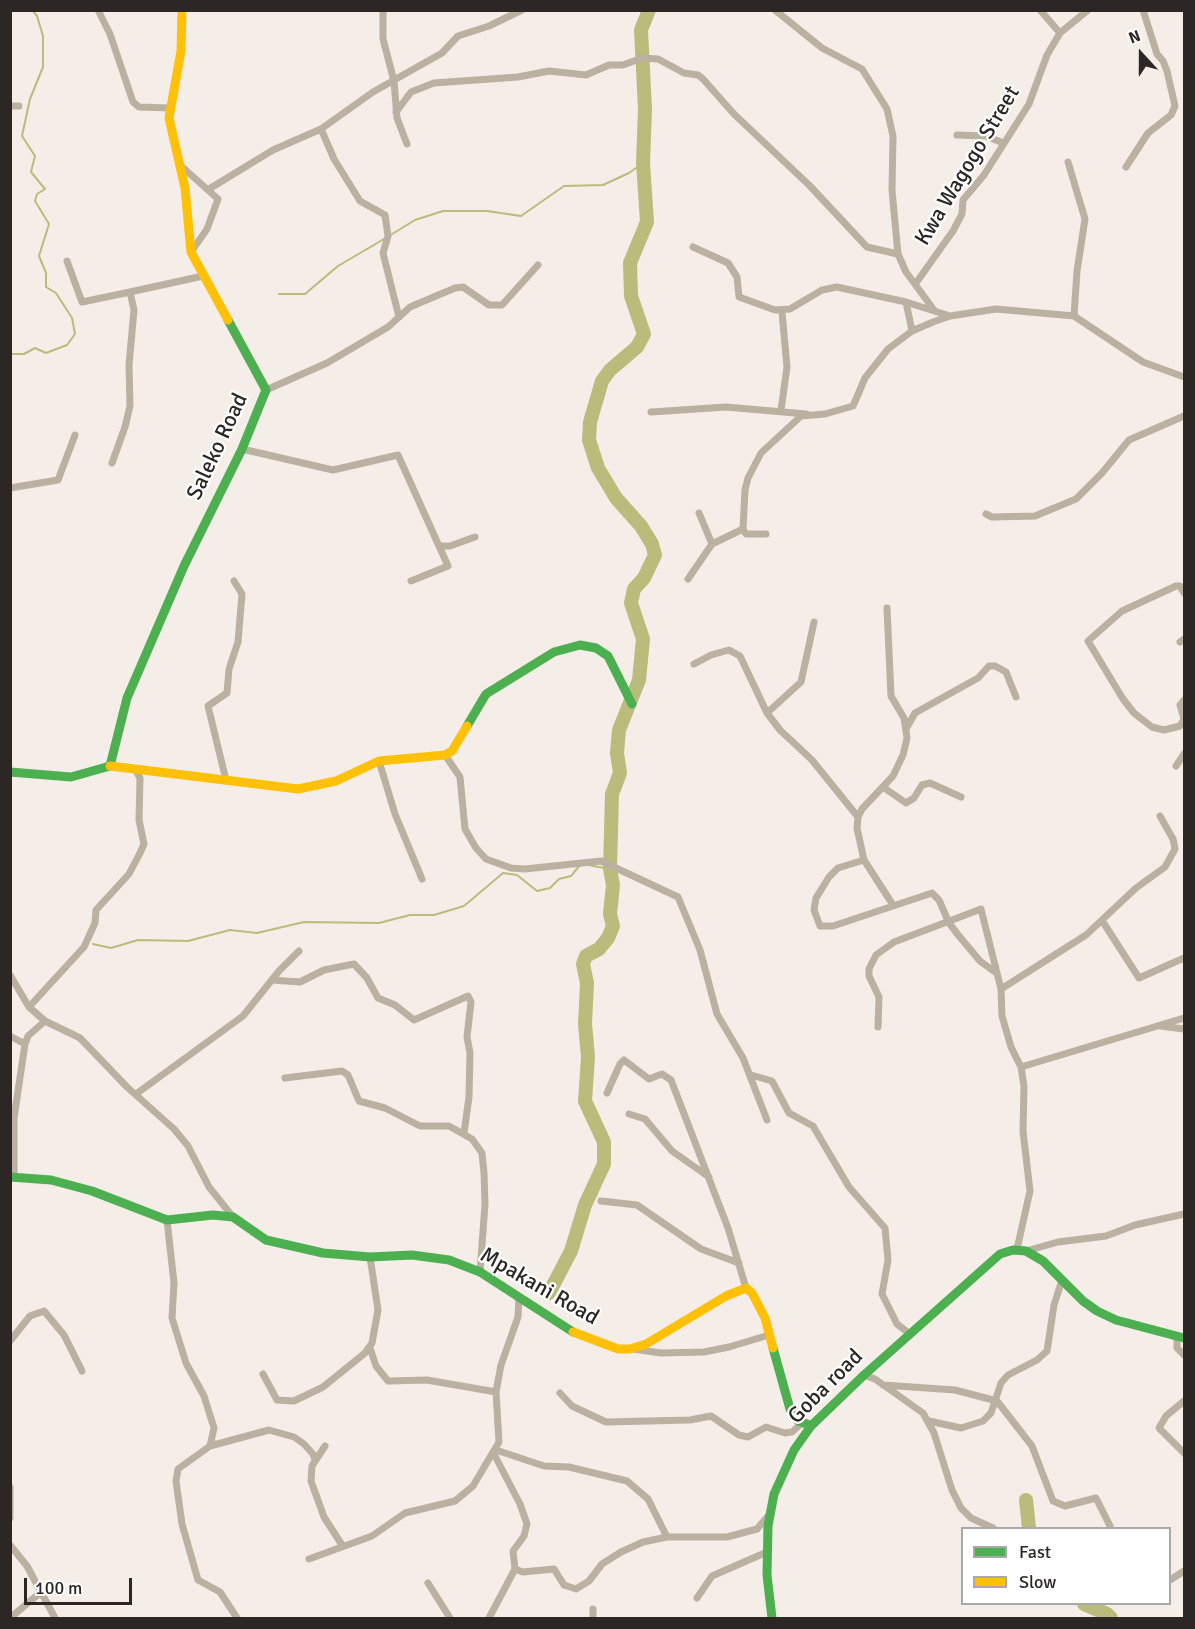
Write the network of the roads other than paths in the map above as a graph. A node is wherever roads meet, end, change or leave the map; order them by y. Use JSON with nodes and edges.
{"nodes":[{"id":1,"x":98,"y":10,"type":"edge"},
{"id":2,"x":182,"y":10,"type":"edge"},
{"id":3,"x":383,"y":10,"type":"edge"},
{"id":4,"x":522,"y":10,"type":"edge"},
{"id":5,"x":775,"y":10,"type":"edge"},
{"id":6,"x":1040,"y":10,"type":"edge"},
{"id":7,"x":1088,"y":10,"type":"edge"},
{"id":8,"x":1143,"y":10,"type":"edge"},
{"id":9,"x":1060,"y":33,"type":"junction"},
{"id":10,"x":394,"y":81,"type":"junction"},
{"id":11,"x":10,"y":106,"type":"edge"},
{"id":12,"x":19,"y":106,"type":"dead end"},
{"id":13,"x":170,"y":108,"type":"junction"},
{"id":14,"x":396,"y":112,"type":"junction"},
{"id":15,"x":321,"y":129,"type":"junction"},
{"id":16,"x":957,"y":135,"type":"dead end"},
{"id":17,"x":1003,"y":143,"type":"junction"},
{"id":18,"x":407,"y":144,"type":"dead end"},
{"id":19,"x":1068,"y":162,"type":"dead end"},
{"id":20,"x":180,"y":165,"type":"junction"},
{"id":21,"x":1126,"y":167,"type":"dead end"},
{"id":22,"x":209,"y":189,"type":"junction"},
{"id":23,"x":693,"y":247,"type":"dead end"},
{"id":24,"x":191,"y":252,"type":"junction"},
{"id":25,"x":898,"y":254,"type":"junction"},
{"id":26,"x":67,"y":261,"type":"dead end"},
{"id":27,"x":538,"y":265,"type":"dead end"},
{"id":28,"x":204,"y":276,"type":"junction"},
{"id":29,"x":916,"y":284,"type":"junction"},
{"id":30,"x":130,"y":292,"type":"junction"},
{"id":31,"x":906,"y":302,"type":"junction"},
{"id":32,"x":934,"y":310,"type":"junction"},
{"id":33,"x":782,"y":312,"type":"junction"},
{"id":34,"x":950,"y":316,"type":"junction"},
{"id":35,"x":1074,"y":316,"type":"junction"},
{"id":36,"x":399,"y":317,"type":"junction"},
{"id":37,"x":912,"y":331,"type":"junction"},
{"id":38,"x":1185,"y":377,"type":"edge"},
{"id":39,"x":266,"y":390,"type":"junction"},
{"id":40,"x":781,"y":410,"type":"junction"},
{"id":41,"x":651,"y":412,"type":"dead end"},
{"id":42,"x":806,"y":414,"type":"junction"},
{"id":43,"x":1185,"y":416,"type":"edge"},
{"id":44,"x":75,"y":435,"type":"dead end"},
{"id":45,"x":242,"y":449,"type":"junction"},
{"id":46,"x":112,"y":463,"type":"dead end"},
{"id":47,"x":10,"y":488,"type":"edge"},
{"id":48,"x":699,"y":513,"type":"dead end"},
{"id":49,"x":986,"y":514,"type":"dead end"},
{"id":50,"x":743,"y":529,"type":"junction"},
{"id":51,"x":766,"y":534,"type":"dead end"},
{"id":52,"x":475,"y":537,"type":"dead end"},
{"id":53,"x":712,"y":544,"type":"junction"},
{"id":54,"x":440,"y":546,"type":"junction"},
{"id":55,"x":688,"y":579,"type":"dead end"},
{"id":56,"x":234,"y":581,"type":"dead end"},
{"id":57,"x":411,"y":582,"type":"dead end"},
{"id":58,"x":1185,"y":593,"type":"edge"},
{"id":59,"x":887,"y":608,"type":"dead end"},
{"id":60,"x":814,"y":622,"type":"dead end"},
{"id":61,"x":694,"y":664,"type":"dead end"},
{"id":62,"x":1016,"y":697,"type":"dead end"},
{"id":63,"x":1185,"y":700,"type":"edge"},
{"id":64,"x":632,"y":704,"type":"dead end"},
{"id":65,"x":767,"y":713,"type":"junction"},
{"id":66,"x":906,"y":729,"type":"junction"},
{"id":67,"x":1185,"y":754,"type":"edge"},
{"id":68,"x":446,"y":755,"type":"junction"},
{"id":69,"x":379,"y":761,"type":"junction"},
{"id":70,"x":110,"y":766,"type":"junction"},
{"id":71,"x":1176,"y":766,"type":"dead end"},
{"id":72,"x":135,"y":769,"type":"junction"},
{"id":73,"x":10,"y":772,"type":"edge"},
{"id":74,"x":226,"y":780,"type":"junction"},
{"id":75,"x":883,"y":787,"type":"junction"},
{"id":76,"x":960,"y":796,"type":"dead end"},
{"id":77,"x":1160,"y":816,"type":"dead end"},
{"id":78,"x":858,"y":817,"type":"junction"},
{"id":79,"x":864,"y":860,"type":"junction"},
{"id":80,"x":422,"y":879,"type":"dead end"},
{"id":81,"x":893,"y":905,"type":"junction"},
{"id":82,"x":1103,"y":922,"type":"junction"},
{"id":83,"x":949,"y":923,"type":"junction"},
{"id":84,"x":299,"y":951,"type":"dead end"},
{"id":85,"x":1185,"y":958,"type":"edge"},
{"id":86,"x":995,"y":972,"type":"junction"},
{"id":87,"x":10,"y":975,"type":"edge"},
{"id":88,"x":272,"y":980,"type":"junction"},
{"id":89,"x":1001,"y":989,"type":"junction"},
{"id":90,"x":29,"y":1007,"type":"junction"},
{"id":91,"x":1185,"y":1018,"type":"edge"},
{"id":92,"x":45,"y":1021,"type":"junction"},
{"id":93,"x":1159,"y":1026,"type":"junction"},
{"id":94,"x":878,"y":1027,"type":"dead end"},
{"id":95,"x":1185,"y":1029,"type":"edge"},
{"id":96,"x":10,"y":1036,"type":"edge"},
{"id":97,"x":25,"y":1044,"type":"junction"},
{"id":98,"x":1021,"y":1066,"type":"junction"},
{"id":99,"x":751,"y":1075,"type":"junction"},
{"id":100,"x":285,"y":1078,"type":"dead end"},
{"id":101,"x":607,"y":1093,"type":"dead end"},
{"id":102,"x":136,"y":1094,"type":"junction"},
{"id":103,"x":630,"y":1114,"type":"dead end"},
{"id":104,"x":767,"y":1120,"type":"dead end"},
{"id":105,"x":464,"y":1133,"type":"junction"},
{"id":106,"x":12,"y":1177,"type":"edge"},
{"id":107,"x":709,"y":1178,"type":"junction"},
{"id":108,"x":601,"y":1201,"type":"dead end"},
{"id":109,"x":1185,"y":1214,"type":"edge"},
{"id":110,"x":233,"y":1217,"type":"junction"},
{"id":111,"x":167,"y":1220,"type":"junction"},
{"id":112,"x":1021,"y":1250,"type":"junction"},
{"id":113,"x":370,"y":1257,"type":"junction"},
{"id":114,"x":739,"y":1263,"type":"junction"},
{"id":115,"x":480,"y":1272,"type":"junction"},
{"id":116,"x":1062,"y":1280,"type":"junction"},
{"id":117,"x":746,"y":1288,"type":"junction"},
{"id":118,"x":519,"y":1297,"type":"junction"},
{"id":119,"x":910,"y":1334,"type":"junction"},
{"id":120,"x":769,"y":1335,"type":"junction"},
{"id":121,"x":1181,"y":1337,"type":"edge"},
{"id":122,"x":10,"y":1341,"type":"edge"},
{"id":123,"x":370,"y":1348,"type":"junction"},
{"id":124,"x":630,"y":1349,"type":"junction"},
{"id":125,"x":1185,"y":1355,"type":"edge"},
{"id":126,"x":82,"y":1371,"type":"dead end"},
{"id":127,"x":263,"y":1374,"type":"dead end"},
{"id":128,"x":864,"y":1375,"type":"junction"},
{"id":129,"x":883,"y":1385,"type":"junction"},
{"id":130,"x":496,"y":1392,"type":"junction"},
{"id":131,"x":560,"y":1393,"type":"dead end"},
{"id":132,"x":997,"y":1401,"type":"junction"},
{"id":133,"x":1185,"y":1401,"type":"edge"},
{"id":134,"x":929,"y":1421,"type":"junction"},
{"id":135,"x":807,"y":1425,"type":"junction"},
{"id":136,"x":210,"y":1446,"type":"junction"},
{"id":137,"x":325,"y":1446,"type":"dead end"},
{"id":138,"x":495,"y":1452,"type":"junction"},
{"id":139,"x":1185,"y":1453,"type":"edge"},
{"id":140,"x":315,"y":1460,"type":"junction"},
{"id":141,"x":10,"y":1487,"type":"edge"},
{"id":142,"x":771,"y":1511,"type":"junction"},
{"id":143,"x":10,"y":1518,"type":"edge"},
{"id":144,"x":991,"y":1527,"type":"edge"},
{"id":145,"x":1111,"y":1527,"type":"edge"},
{"id":146,"x":667,"y":1538,"type":"junction"},
{"id":147,"x":10,"y":1545,"type":"edge"},
{"id":148,"x":342,"y":1545,"type":"junction"},
{"id":149,"x":767,"y":1552,"type":"junction"},
{"id":150,"x":309,"y":1559,"type":"dead end"},
{"id":151,"x":515,"y":1569,"type":"junction"},
{"id":152,"x":1185,"y":1571,"type":"edge"},
{"id":153,"x":1171,"y":1579,"type":"edge"},
{"id":154,"x":428,"y":1583,"type":"dead end"},
{"id":155,"x":41,"y":1592,"type":"junction"},
{"id":156,"x":697,"y":1598,"type":"dead end"},
{"id":157,"x":593,"y":1609,"type":"dead end"},
{"id":158,"x":10,"y":1618,"type":"edge"},
{"id":159,"x":55,"y":1618,"type":"edge"},
{"id":160,"x":237,"y":1618,"type":"edge"},
{"id":161,"x":450,"y":1618,"type":"edge"},
{"id":162,"x":489,"y":1618,"type":"edge"},
{"id":163,"x":593,"y":1618,"type":"edge"},
{"id":164,"x":772,"y":1618,"type":"edge"}],
"edges":[{"from":1,"to":13,"type":"street"},
{"from":2,"to":13,"type":"street","name":"Saleko Road"},
{"from":3,"to":10,"type":"street"},
{"from":4,"to":10,"type":"street"},
{"from":5,"to":25,"type":"street"},
{"from":6,"to":9,"type":"street"},
{"from":7,"to":9,"type":"street","name":"Kwa Wagogo Street"},
{"from":8,"to":21,"type":"street"},
{"from":9,"to":17,"type":"street","name":"Kwa Wagogo Street"},
{"from":10,"to":14,"type":"street"},
{"from":10,"to":15,"type":"street"},
{"from":11,"to":12,"type":"street"},
{"from":13,"to":20,"type":"street","name":"Saleko Road"},
{"from":14,"to":18,"type":"street"},
{"from":14,"to":25,"type":"street"},
{"from":15,"to":22,"type":"street"},
{"from":15,"to":36,"type":"street"},
{"from":16,"to":17,"type":"street"},
{"from":17,"to":29,"type":"street","name":"Kwa Wagogo Street"},
{"from":19,"to":35,"type":"street"},
{"from":20,"to":22,"type":"street"},
{"from":20,"to":24,"type":"street","name":"Saleko Road"},
{"from":22,"to":24,"type":"street"},
{"from":23,"to":33,"type":"street"},
{"from":24,"to":28,"type":"street","name":"Saleko Road"},
{"from":25,"to":29,"type":"street"},
{"from":26,"to":30,"type":"street"},
{"from":27,"to":36,"type":"street"},
{"from":28,"to":30,"type":"street"},
{"from":28,"to":39,"type":"street","name":"Saleko Road"},
{"from":29,"to":32,"type":"street"},
{"from":30,"to":46,"type":"street"},
{"from":31,"to":32,"type":"street"},
{"from":31,"to":33,"type":"street"},
{"from":31,"to":37,"type":"street"},
{"from":32,"to":34,"type":"street"},
{"from":33,"to":40,"type":"street"},
{"from":34,"to":35,"type":"street"},
{"from":34,"to":37,"type":"street"},
{"from":35,"to":38,"type":"street"},
{"from":36,"to":39,"type":"street"},
{"from":37,"to":42,"type":"street"},
{"from":39,"to":45,"type":"street","name":"Saleko Road"},
{"from":40,"to":41,"type":"street"},
{"from":40,"to":42,"type":"street"},
{"from":42,"to":50,"type":"street"},
{"from":43,"to":49,"type":"street"},
{"from":44,"to":47,"type":"street"},
{"from":45,"to":54,"type":"street"},
{"from":45,"to":70,"type":"street","name":"Saleko Road"},
{"from":48,"to":53,"type":"street"},
{"from":50,"to":51,"type":"street"},
{"from":50,"to":53,"type":"street"},
{"from":52,"to":54,"type":"street"},
{"from":53,"to":55,"type":"street"},
{"from":54,"to":57,"type":"street"},
{"from":56,"to":74,"type":"street"},
{"from":58,"to":63,"type":"street"},
{"from":59,"to":66,"type":"street"},
{"from":60,"to":65,"type":"street"},
{"from":61,"to":65,"type":"street"},
{"from":62,"to":66,"type":"street"},
{"from":64,"to":68,"type":"street"},
{"from":65,"to":78,"type":"street"},
{"from":66,"to":75,"type":"street"},
{"from":67,"to":71,"type":"street"},
{"from":68,"to":69,"type":"street"},
{"from":68,"to":99,"type":"street"},
{"from":69,"to":74,"type":"street"},
{"from":69,"to":80,"type":"street"},
{"from":70,"to":72,"type":"street"},
{"from":70,"to":73,"type":"street"},
{"from":72,"to":74,"type":"street"},
{"from":72,"to":90,"type":"street"},
{"from":75,"to":76,"type":"street"},
{"from":75,"to":78,"type":"street"},
{"from":77,"to":82,"type":"street"},
{"from":78,"to":79,"type":"street"},
{"from":79,"to":81,"type":"street"},
{"from":79,"to":81,"type":"street"},
{"from":81,"to":83,"type":"street"},
{"from":82,"to":85,"type":"street"},
{"from":82,"to":89,"type":"street"},
{"from":83,"to":86,"type":"street"},
{"from":83,"to":86,"type":"street"},
{"from":83,"to":94,"type":"street"},
{"from":84,"to":88,"type":"street"},
{"from":86,"to":89,"type":"street"},
{"from":87,"to":90,"type":"street"},
{"from":88,"to":102,"type":"street"},
{"from":88,"to":105,"type":"street"},
{"from":89,"to":98,"type":"street"},
{"from":90,"to":92,"type":"street"},
{"from":91,"to":93,"type":"street"},
{"from":92,"to":97,"type":"street"},
{"from":92,"to":102,"type":"street"},
{"from":93,"to":95,"type":"street"},
{"from":93,"to":98,"type":"street"},
{"from":96,"to":97,"type":"street"},
{"from":97,"to":106,"type":"street"},
{"from":98,"to":112,"type":"street"},
{"from":99,"to":104,"type":"street"},
{"from":99,"to":119,"type":"street"},
{"from":100,"to":105,"type":"street"},
{"from":101,"to":107,"type":"street"},
{"from":102,"to":110,"type":"street"},
{"from":103,"to":107,"type":"street"},
{"from":105,"to":115,"type":"street"},
{"from":106,"to":111,"type":"street"},
{"from":107,"to":114,"type":"street"},
{"from":108,"to":114,"type":"street"},
{"from":109,"to":112,"type":"street"},
{"from":110,"to":111,"type":"street"},
{"from":110,"to":113,"type":"street","name":"Mpakani Road"},
{"from":111,"to":136,"type":"street"},
{"from":112,"to":116,"type":"street"},
{"from":112,"to":119,"type":"street","name":"Goba road"},
{"from":113,"to":115,"type":"street","name":"Mpakani Road"},
{"from":113,"to":123,"type":"street"},
{"from":114,"to":117,"type":"street"},
{"from":115,"to":118,"type":"street","name":"Mpakani Road"},
{"from":116,"to":121,"type":"street"},
{"from":116,"to":132,"type":"street"},
{"from":117,"to":120,"type":"street"},
{"from":117,"to":124,"type":"street"},
{"from":118,"to":124,"type":"street","name":"Mpakani Road"},
{"from":118,"to":130,"type":"street"},
{"from":119,"to":128,"type":"street","name":"Goba road"},
{"from":120,"to":124,"type":"street"},
{"from":120,"to":135,"type":"street"},
{"from":121,"to":125,"type":"street"},
{"from":122,"to":126,"type":"street"},
{"from":123,"to":127,"type":"street"},
{"from":123,"to":130,"type":"street"},
{"from":128,"to":129,"type":"street"},
{"from":128,"to":135,"type":"street","name":"Goba road"},
{"from":129,"to":132,"type":"street"},
{"from":129,"to":134,"type":"street"},
{"from":130,"to":138,"type":"street"},
{"from":131,"to":135,"type":"street"},
{"from":132,"to":134,"type":"street"},
{"from":132,"to":145,"type":"street"},
{"from":133,"to":139,"type":"street"},
{"from":134,"to":144,"type":"street"},
{"from":135,"to":142,"type":"street","name":"Goba road"},
{"from":136,"to":140,"type":"street"},
{"from":136,"to":160,"type":"street"},
{"from":137,"to":140,"type":"street"},
{"from":138,"to":146,"type":"street"},
{"from":138,"to":148,"type":"street"},
{"from":138,"to":151,"type":"street"},
{"from":140,"to":148,"type":"street"},
{"from":141,"to":143,"type":"street"},
{"from":142,"to":146,"type":"street"},
{"from":142,"to":149,"type":"street","name":"Goba road"},
{"from":146,"to":151,"type":"street"},
{"from":147,"to":155,"type":"street"},
{"from":148,"to":150,"type":"street"},
{"from":149,"to":156,"type":"street"},
{"from":149,"to":164,"type":"street","name":"Goba road"},
{"from":151,"to":162,"type":"street"},
{"from":152,"to":153,"type":"street"},
{"from":154,"to":161,"type":"street"},
{"from":155,"to":158,"type":"street"},
{"from":155,"to":159,"type":"street"},
{"from":157,"to":163,"type":"street"}]}
